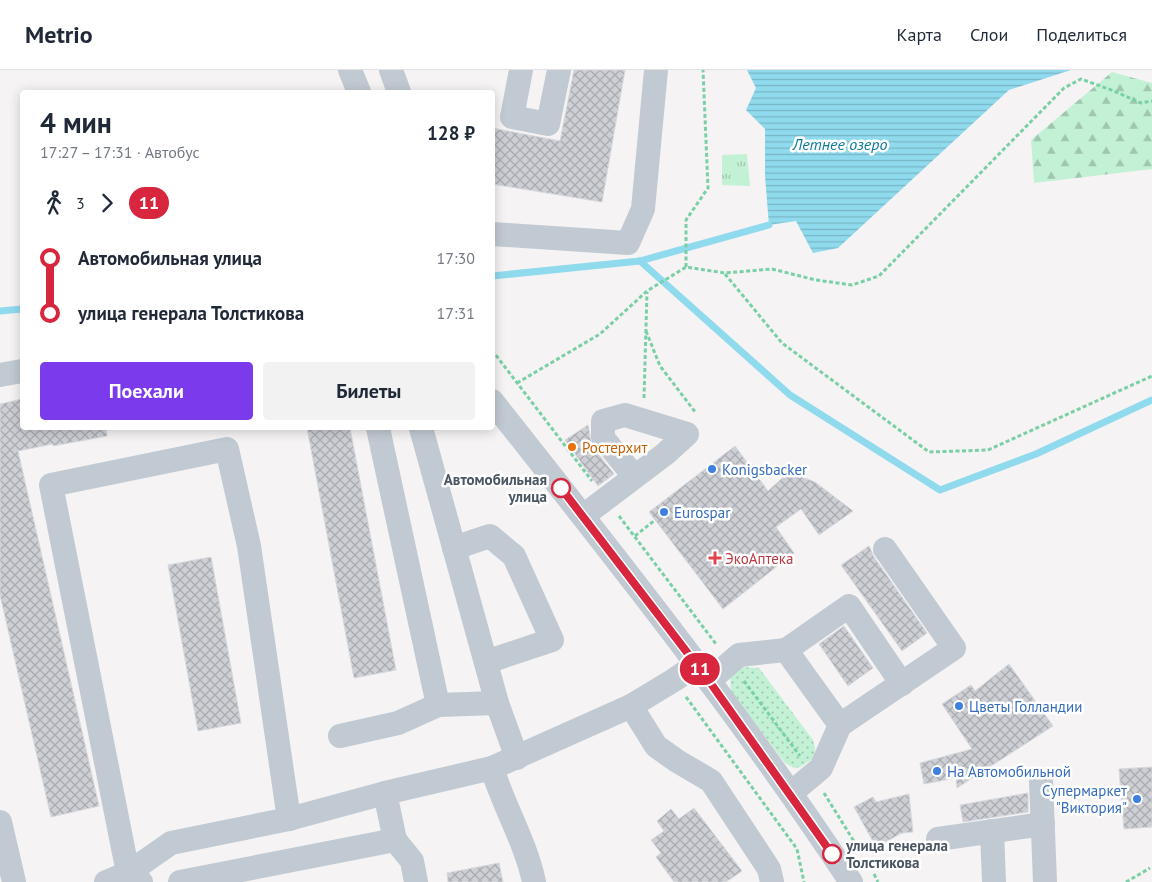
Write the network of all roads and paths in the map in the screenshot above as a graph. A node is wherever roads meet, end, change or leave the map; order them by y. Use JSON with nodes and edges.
{"nodes":[{"id":1,"x":350,"y":70,"type":"edge"},
{"id":2,"x":391,"y":70,"type":"edge"},
{"id":3,"x":521,"y":70,"type":"edge"},
{"id":4,"x":559,"y":70,"type":"edge"},
{"id":5,"x":656,"y":70,"type":"edge"},
{"id":6,"x":702,"y":70,"type":"edge"},
{"id":7,"x":358,"y":90,"type":"edge"},
{"id":8,"x":397,"y":90,"type":"edge"},
{"id":9,"x":1152,"y":101,"type":"edge"},
{"id":10,"x":495,"y":234,"type":"edge"},
{"id":11,"x":686,"y":267,"type":"junction"},
{"id":12,"x":725,"y":274,"type":"junction"},
{"id":13,"x":647,"y":291,"type":"junction"},
{"id":14,"x":646,"y":331,"type":"junction"},
{"id":15,"x":495,"y":354,"type":"edge"},
{"id":16,"x":20,"y":371,"type":"edge"},
{"id":17,"x":0,"y":375,"type":"edge"},
{"id":18,"x":1152,"y":376,"type":"edge"},
{"id":19,"x":517,"y":384,"type":"junction"},
{"id":20,"x":495,"y":405,"type":"edge"},
{"id":21,"x":701,"y":419,"type":"dead end"},
{"id":22,"x":644,"y":421,"type":"junction"},
{"id":23,"x":378,"y":430,"type":"edge"},
{"id":24,"x":422,"y":430,"type":"edge"},
{"id":25,"x":634,"y":476,"type":"junction"},
{"id":26,"x":605,"y":499,"type":"junction"},
{"id":27,"x":583,"y":516,"type":"junction"},
{"id":28,"x":655,"y":520,"type":"dead end"},
{"id":29,"x":635,"y":536,"type":"junction"},
{"id":30,"x":454,"y":548,"type":"junction"},
{"id":31,"x":884,"y":549,"type":"dead end"},
{"id":32,"x":786,"y":650,"type":"junction"},
{"id":33,"x":486,"y":662,"type":"junction"},
{"id":34,"x":730,"y":662,"type":"junction"},
{"id":35,"x":703,"y":673,"type":"junction"},
{"id":36,"x":674,"y":680,"type":"junction"},
{"id":37,"x":902,"y":684,"type":"junction"},
{"id":38,"x":497,"y":703,"type":"junction"},
{"id":39,"x":438,"y":705,"type":"junction"},
{"id":40,"x":632,"y":706,"type":"junction"},
{"id":41,"x":840,"y":725,"type":"junction"},
{"id":42,"x":340,"y":736,"type":"dead end"},
{"id":43,"x":517,"y":758,"type":"junction"},
{"id":44,"x":492,"y":768,"type":"junction"},
{"id":45,"x":814,"y":775,"type":"junction"},
{"id":46,"x":1041,"y":781,"type":"dead end"},
{"id":47,"x":386,"y":793,"type":"junction"},
{"id":48,"x":791,"y":793,"type":"junction"},
{"id":49,"x":289,"y":819,"type":"junction"},
{"id":50,"x":0,"y":822,"type":"edge"},
{"id":51,"x":1043,"y":824,"type":"junction"},
{"id":52,"x":992,"y":831,"type":"junction"},
{"id":53,"x":938,"y":839,"type":"dead end"},
{"id":54,"x":394,"y":840,"type":"junction"},
{"id":55,"x":858,"y":849,"type":"dead end"},
{"id":56,"x":1150,"y":868,"type":"dead end"},
{"id":57,"x":873,"y":874,"type":"dead end"},
{"id":58,"x":125,"y":879,"type":"edge"},
{"id":59,"x":14,"y":882,"type":"edge"},
{"id":60,"x":180,"y":882,"type":"edge"},
{"id":61,"x":416,"y":882,"type":"edge"},
{"id":62,"x":534,"y":882,"type":"edge"},
{"id":63,"x":772,"y":882,"type":"edge"},
{"id":64,"x":804,"y":882,"type":"edge"},
{"id":65,"x":852,"y":882,"type":"edge"},
{"id":66,"x":878,"y":882,"type":"edge"},
{"id":67,"x":994,"y":882,"type":"edge"},
{"id":68,"x":1045,"y":882,"type":"edge"},
{"id":69,"x":1126,"y":882,"type":"edge"}],
"edges":[{"from":1,"to":7,"type":"street"},
{"from":2,"to":8,"type":"street"},
{"from":3,"to":4,"type":"street"},
{"from":5,"to":10,"type":"street"},
{"from":6,"to":11,"type":"path"},
{"from":9,"to":12,"type":"path"},
{"from":11,"to":12,"type":"path"},
{"from":11,"to":13,"type":"path"},
{"from":12,"to":18,"type":"path"},
{"from":13,"to":14,"type":"path"},
{"from":13,"to":19,"type":"path"},
{"from":14,"to":21,"type":"path"},
{"from":14,"to":22,"type":"path"},
{"from":15,"to":19,"type":"path"},
{"from":16,"to":17,"type":"street"},
{"from":19,"to":26,"type":"path"},
{"from":20,"to":27,"type":"street"},
{"from":22,"to":25,"type":"street"},
{"from":22,"to":25,"type":"street"},
{"from":23,"to":39,"type":"street"},
{"from":24,"to":30,"type":"street"},
{"from":25,"to":26,"type":"street"},
{"from":26,"to":27,"type":"street"},
{"from":26,"to":29,"type":"path"},
{"from":27,"to":35,"type":"street"},
{"from":28,"to":29,"type":"path"},
{"from":29,"to":34,"type":"path"},
{"from":30,"to":33,"type":"street"},
{"from":30,"to":33,"type":"street"},
{"from":31,"to":37,"type":"street"},
{"from":32,"to":34,"type":"street"},
{"from":32,"to":37,"type":"street"},
{"from":32,"to":41,"type":"street"},
{"from":33,"to":38,"type":"street"},
{"from":34,"to":35,"type":"street"},
{"from":34,"to":45,"type":"path"},
{"from":35,"to":36,"type":"street"},
{"from":35,"to":48,"type":"street"},
{"from":36,"to":40,"type":"street"},
{"from":36,"to":64,"type":"path"},
{"from":37,"to":41,"type":"street"},
{"from":38,"to":39,"type":"street"},
{"from":38,"to":43,"type":"street"},
{"from":39,"to":42,"type":"street"},
{"from":40,"to":43,"type":"street"},
{"from":40,"to":63,"type":"street"},
{"from":41,"to":45,"type":"street"},
{"from":43,"to":44,"type":"street"},
{"from":44,"to":47,"type":"street"},
{"from":44,"to":62,"type":"street"},
{"from":45,"to":48,"type":"street"},
{"from":45,"to":55,"type":"path"},
{"from":46,"to":51,"type":"street"},
{"from":47,"to":49,"type":"street"},
{"from":47,"to":54,"type":"street"},
{"from":48,"to":65,"type":"street"},
{"from":49,"to":58,"type":"street"},
{"from":49,"to":58,"type":"street"},
{"from":50,"to":59,"type":"street"},
{"from":51,"to":52,"type":"street"},
{"from":51,"to":68,"type":"street"},
{"from":52,"to":53,"type":"street"},
{"from":52,"to":67,"type":"street"},
{"from":54,"to":60,"type":"street"},
{"from":54,"to":61,"type":"street"},
{"from":56,"to":69,"type":"path"},
{"from":57,"to":66,"type":"path"}]}
